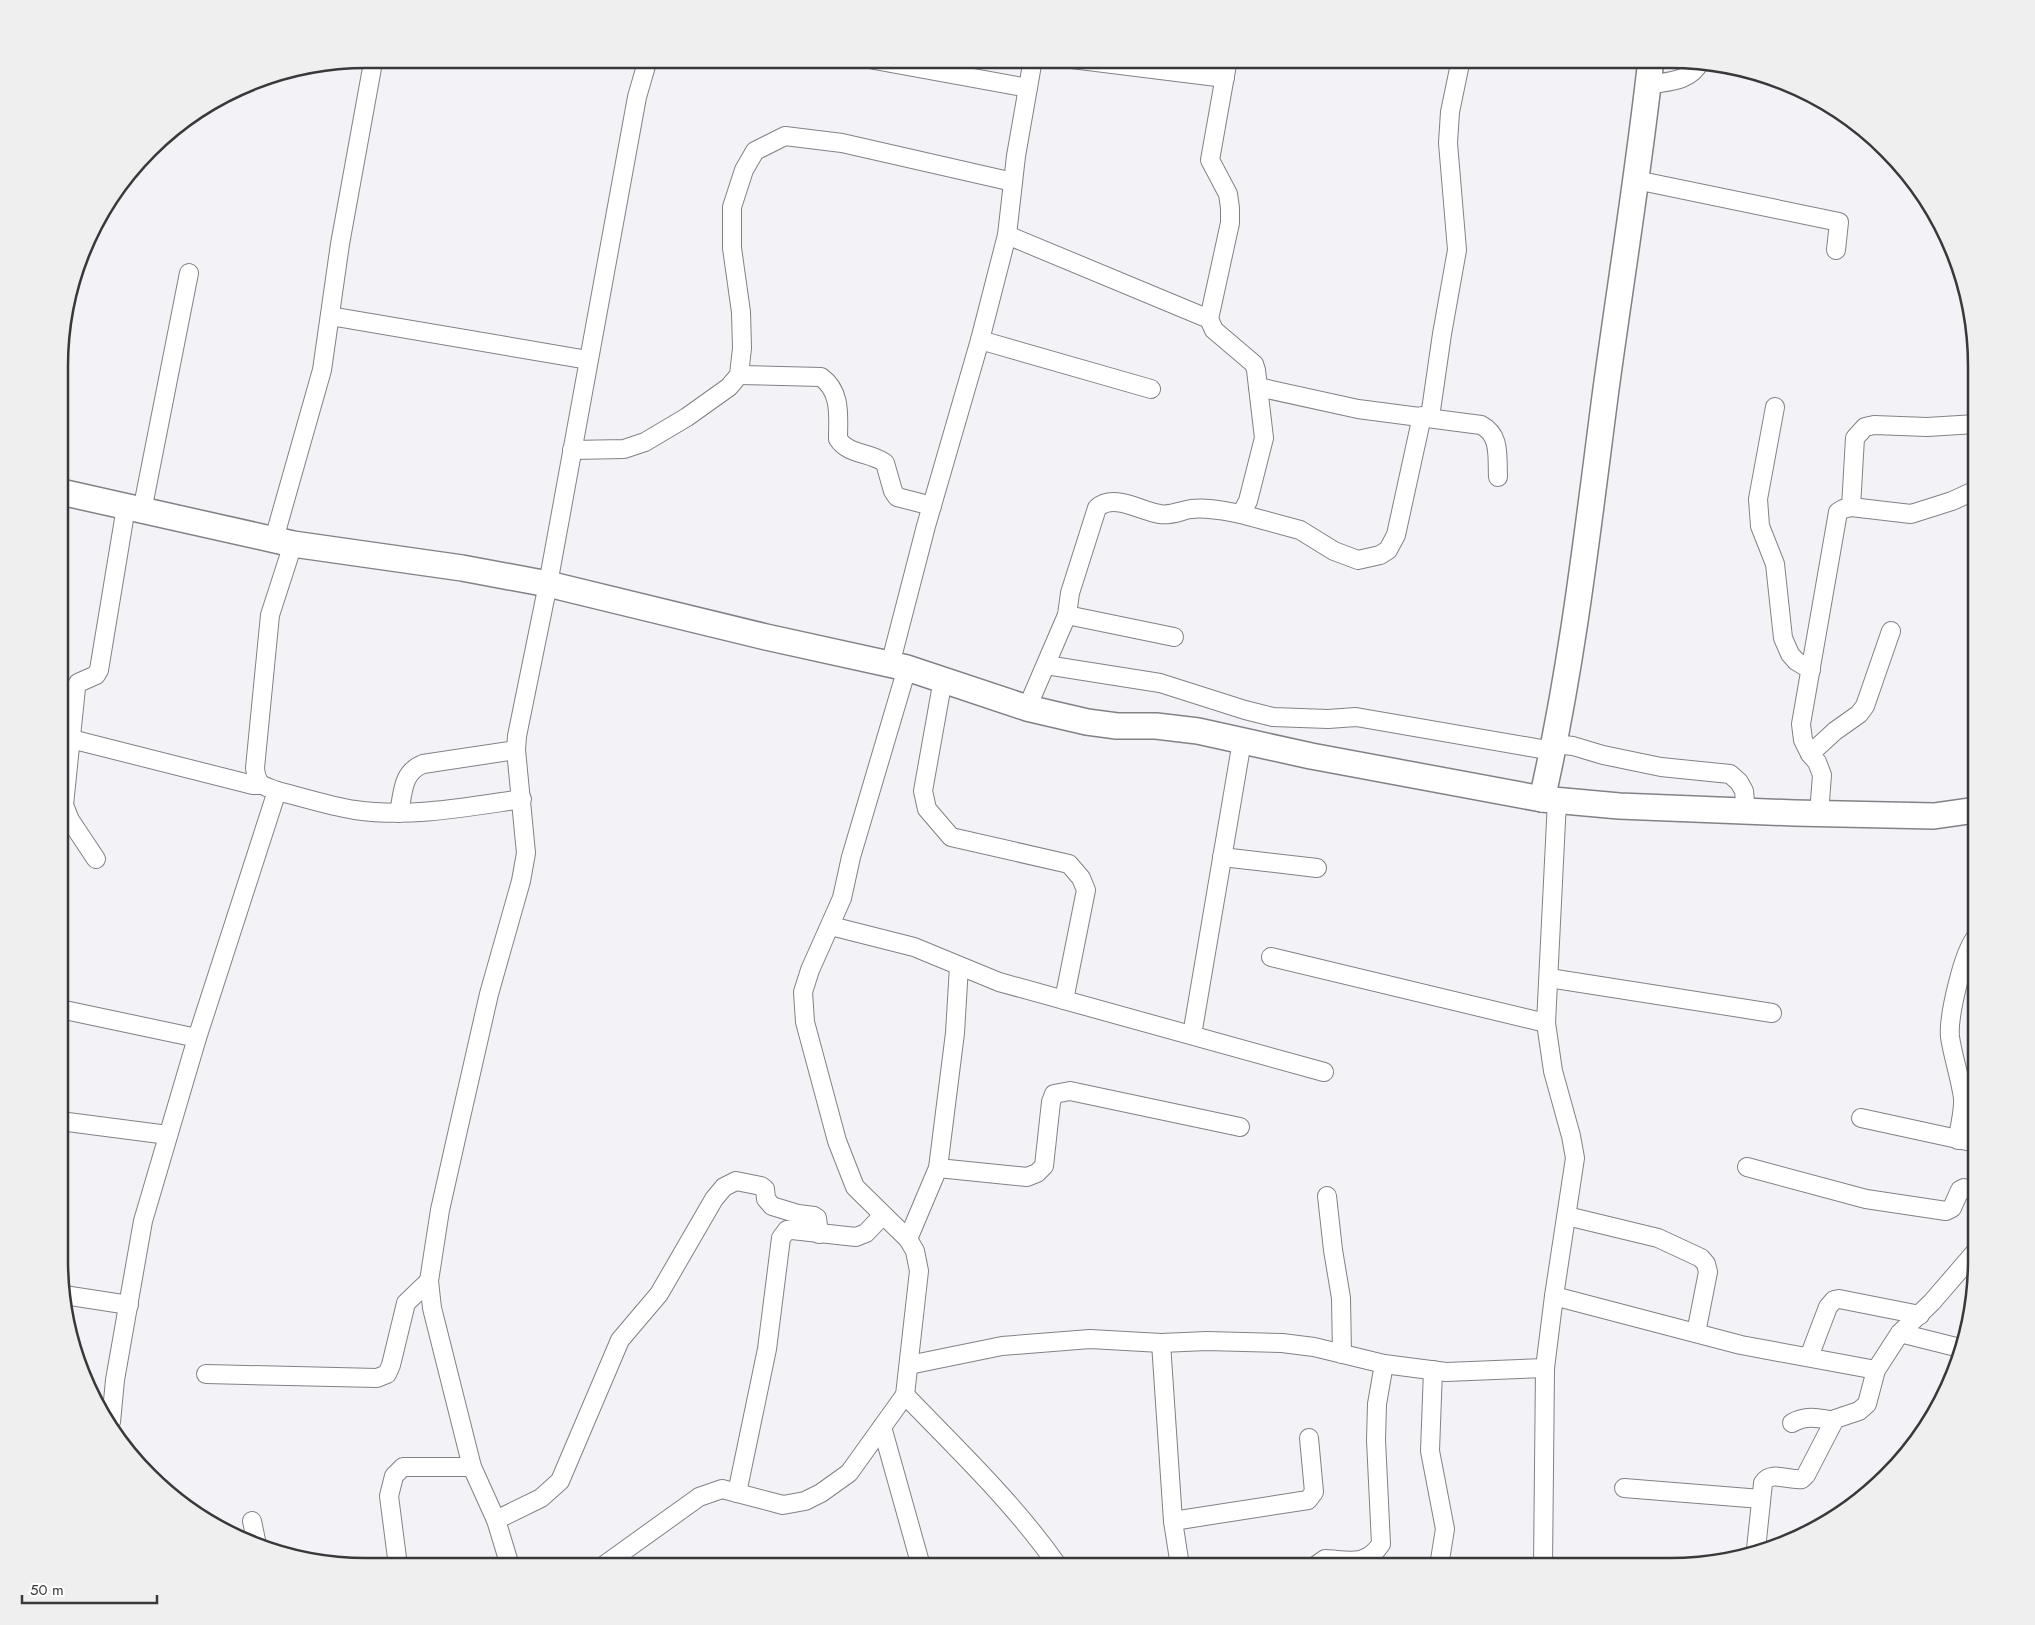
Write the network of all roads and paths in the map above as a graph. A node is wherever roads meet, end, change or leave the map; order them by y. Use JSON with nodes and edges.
{"nodes":[{"id":1,"x":372,"y":67,"type":"edge"},
{"id":2,"x":646,"y":67,"type":"edge"},
{"id":3,"x":913,"y":67,"type":"edge"},
{"id":4,"x":1032,"y":67,"type":"edge"},
{"id":5,"x":1167,"y":67,"type":"edge"},
{"id":6,"x":1459,"y":67,"type":"edge"},
{"id":7,"x":1650,"y":67,"type":"edge"},
{"id":8,"x":1695,"y":69,"type":"edge"},
{"id":9,"x":1214,"y":71,"type":"edge"},
{"id":10,"x":1648,"y":85,"type":"junction"},
{"id":11,"x":1028,"y":88,"type":"junction"},
{"id":12,"x":1636,"y":180,"type":"junction"},
{"id":13,"x":1013,"y":182,"type":"junction"},
{"id":14,"x":1008,"y":235,"type":"junction"},
{"id":15,"x":1836,"y":250,"type":"dead end"},
{"id":16,"x":189,"y":273,"type":"dead end"},
{"id":17,"x":330,"y":316,"type":"junction"},
{"id":18,"x":1209,"y":319,"type":"junction"},
{"id":19,"x":980,"y":340,"type":"junction"},
{"id":20,"x":588,"y":360,"type":"junction"},
{"id":21,"x":739,"y":375,"type":"junction"},
{"id":22,"x":1258,"y":386,"type":"junction"},
{"id":23,"x":1151,"y":389,"type":"dead end"},
{"id":24,"x":1775,"y":407,"type":"dead end"},
{"id":25,"x":1426,"y":417,"type":"junction"},
{"id":26,"x":1968,"y":424,"type":"edge"},
{"id":27,"x":572,"y":450,"type":"junction"},
{"id":28,"x":1498,"y":477,"type":"dead end"},
{"id":29,"x":67,"y":493,"type":"edge"},
{"id":30,"x":1968,"y":494,"type":"edge"},
{"id":31,"x":932,"y":506,"type":"junction"},
{"id":32,"x":1851,"y":507,"type":"junction"},
{"id":33,"x":134,"y":509,"type":"junction"},
{"id":34,"x":1241,"y":514,"type":"junction"},
{"id":35,"x":283,"y":542,"type":"junction"},
{"id":36,"x":548,"y":584,"type":"junction"},
{"id":37,"x":1067,"y":615,"type":"junction"},
{"id":38,"x":1891,"y":631,"type":"dead end"},
{"id":39,"x":1174,"y":638,"type":"dead end"},
{"id":40,"x":1046,"y":665,"type":"junction"},
{"id":41,"x":899,"y":666,"type":"junction"},
{"id":42,"x":1810,"y":670,"type":"junction"},
{"id":43,"x":943,"y":679,"type":"junction"},
{"id":44,"x":1027,"y":708,"type":"junction"},
{"id":45,"x":68,"y":735,"type":"edge"},
{"id":46,"x":1242,"y":741,"type":"junction"},
{"id":47,"x":1554,"y":748,"type":"junction"},
{"id":48,"x":516,"y":750,"type":"junction"},
{"id":49,"x":67,"y":752,"type":"edge"},
{"id":50,"x":1810,"y":754,"type":"junction"},
{"id":51,"x":260,"y":785,"type":"junction"},
{"id":52,"x":277,"y":791,"type":"junction"},
{"id":53,"x":522,"y":799,"type":"junction"},
{"id":54,"x":1550,"y":800,"type":"junction"},
{"id":55,"x":67,"y":812,"type":"edge"},
{"id":56,"x":1746,"y":812,"type":"junction"},
{"id":57,"x":399,"y":813,"type":"junction"},
{"id":58,"x":1968,"y":813,"type":"edge"},
{"id":59,"x":1819,"y":814,"type":"junction"},
{"id":60,"x":1222,"y":856,"type":"junction"},
{"id":61,"x":96,"y":859,"type":"dead end"},
{"id":62,"x":1317,"y":868,"type":"dead end"},
{"id":63,"x":831,"y":926,"type":"junction"},
{"id":64,"x":1968,"y":951,"type":"edge"},
{"id":65,"x":1271,"y":957,"type":"dead end"},
{"id":66,"x":959,"y":966,"type":"junction"},
{"id":67,"x":1549,"y":978,"type":"junction"},
{"id":68,"x":1064,"y":1000,"type":"junction"},
{"id":69,"x":67,"y":1010,"type":"edge"},
{"id":70,"x":1772,"y":1013,"type":"dead end"},
{"id":71,"x":1546,"y":1023,"type":"junction"},
{"id":72,"x":1192,"y":1035,"type":"junction"},
{"id":73,"x":197,"y":1038,"type":"junction"},
{"id":74,"x":1324,"y":1072,"type":"dead end"},
{"id":75,"x":1861,"y":1118,"type":"dead end"},
{"id":76,"x":67,"y":1122,"type":"edge"},
{"id":77,"x":1240,"y":1127,"type":"dead end"},
{"id":78,"x":168,"y":1135,"type":"junction"},
{"id":79,"x":1958,"y":1140,"type":"junction"},
{"id":80,"x":1968,"y":1142,"type":"edge"},
{"id":81,"x":1747,"y":1167,"type":"dead end"},
{"id":82,"x":938,"y":1168,"type":"junction"},
{"id":83,"x":1968,"y":1189,"type":"edge"},
{"id":84,"x":1328,"y":1196,"type":"dead end"},
{"id":85,"x":883,"y":1215,"type":"junction"},
{"id":86,"x":1566,"y":1216,"type":"junction"},
{"id":87,"x":819,"y":1234,"type":"junction"},
{"id":88,"x":908,"y":1239,"type":"junction"},
{"id":89,"x":1968,"y":1261,"type":"edge"},
{"id":90,"x":429,"y":1281,"type":"junction"},
{"id":91,"x":1554,"y":1296,"type":"junction"},
{"id":92,"x":70,"y":1297,"type":"edge"},
{"id":93,"x":129,"y":1305,"type":"junction"},
{"id":94,"x":1920,"y":1315,"type":"junction"},
{"id":95,"x":1696,"y":1333,"type":"junction"},
{"id":96,"x":1900,"y":1333,"type":"junction"},
{"id":97,"x":1162,"y":1343,"type":"junction"},
{"id":98,"x":1954,"y":1347,"type":"edge"},
{"id":99,"x":1342,"y":1354,"type":"junction"},
{"id":100,"x":1809,"y":1357,"type":"junction"},
{"id":101,"x":909,"y":1364,"type":"junction"},
{"id":102,"x":1384,"y":1364,"type":"junction"},
{"id":103,"x":1545,"y":1368,"type":"junction"},
{"id":104,"x":1433,"y":1370,"type":"junction"},
{"id":105,"x":1876,"y":1370,"type":"junction"},
{"id":106,"x":206,"y":1374,"type":"dead end"},
{"id":107,"x":905,"y":1395,"type":"junction"},
{"id":108,"x":112,"y":1415,"type":"edge"},
{"id":109,"x":1834,"y":1421,"type":"junction"},
{"id":110,"x":1792,"y":1423,"type":"dead end"},
{"id":111,"x":882,"y":1427,"type":"junction"},
{"id":112,"x":1309,"y":1438,"type":"dead end"},
{"id":113,"x":472,"y":1467,"type":"junction"},
{"id":114,"x":1624,"y":1488,"type":"dead end"},
{"id":115,"x":737,"y":1493,"type":"junction"},
{"id":116,"x":1761,"y":1499,"type":"junction"},
{"id":117,"x":252,"y":1520,"type":"dead end"},
{"id":118,"x":496,"y":1520,"type":"junction"},
{"id":119,"x":1173,"y":1521,"type":"junction"},
{"id":120,"x":255,"y":1537,"type":"edge"},
{"id":121,"x":1756,"y":1544,"type":"edge"},
{"id":122,"x":397,"y":1558,"type":"edge"},
{"id":123,"x":508,"y":1558,"type":"edge"},
{"id":124,"x":614,"y":1558,"type":"edge"},
{"id":125,"x":919,"y":1558,"type":"edge"},
{"id":126,"x":1052,"y":1558,"type":"edge"},
{"id":127,"x":1179,"y":1558,"type":"edge"},
{"id":128,"x":1368,"y":1558,"type":"edge"},
{"id":129,"x":1440,"y":1558,"type":"edge"},
{"id":130,"x":1543,"y":1558,"type":"edge"}],
"edges":[{"from":1,"to":17,"type":"street"},
{"from":2,"to":20,"type":"street"},
{"from":3,"to":11,"type":"street"},
{"from":4,"to":11,"type":"street"},
{"from":5,"to":9,"type":"street"},
{"from":6,"to":25,"type":"street"},
{"from":7,"to":10,"type":"main road"},
{"from":8,"to":10,"type":"street"},
{"from":9,"to":18,"type":"street"},
{"from":10,"to":12,"type":"main road"},
{"from":11,"to":13,"type":"street"},
{"from":12,"to":15,"type":"street"},
{"from":12,"to":47,"type":"main road"},
{"from":13,"to":14,"type":"street"},
{"from":13,"to":21,"type":"street"},
{"from":14,"to":18,"type":"street"},
{"from":14,"to":19,"type":"street"},
{"from":16,"to":33,"type":"street"},
{"from":17,"to":20,"type":"street"},
{"from":17,"to":35,"type":"street"},
{"from":18,"to":22,"type":"street"},
{"from":19,"to":23,"type":"street"},
{"from":19,"to":31,"type":"street"},
{"from":20,"to":27,"type":"street"},
{"from":21,"to":27,"type":"street"},
{"from":21,"to":31,"type":"street"},
{"from":22,"to":25,"type":"street"},
{"from":22,"to":34,"type":"street"},
{"from":24,"to":42,"type":"street"},
{"from":25,"to":28,"type":"street"},
{"from":25,"to":34,"type":"street"},
{"from":26,"to":32,"type":"street"},
{"from":27,"to":36,"type":"street"},
{"from":29,"to":33,"type":"main road"},
{"from":30,"to":32,"type":"street"},
{"from":31,"to":41,"type":"street"},
{"from":32,"to":42,"type":"street"},
{"from":33,"to":35,"type":"main road"},
{"from":33,"to":45,"type":"street"},
{"from":34,"to":37,"type":"street"},
{"from":35,"to":36,"type":"main road"},
{"from":35,"to":51,"type":"street"},
{"from":36,"to":41,"type":"main road"},
{"from":36,"to":48,"type":"street"},
{"from":37,"to":39,"type":"street"},
{"from":37,"to":40,"type":"street"},
{"from":38,"to":50,"type":"street"},
{"from":40,"to":44,"type":"street"},
{"from":40,"to":47,"type":"street"},
{"from":41,"to":43,"type":"main road"},
{"from":41,"to":63,"type":"street"},
{"from":42,"to":50,"type":"street"},
{"from":43,"to":44,"type":"main road"},
{"from":43,"to":68,"type":"street"},
{"from":44,"to":46,"type":"main road"},
{"from":45,"to":49,"type":"street"},
{"from":45,"to":51,"type":"street"},
{"from":46,"to":54,"type":"main road"},
{"from":46,"to":60,"type":"street"},
{"from":47,"to":54,"type":"main road"},
{"from":47,"to":56,"type":"street"},
{"from":48,"to":53,"type":"street"},
{"from":48,"to":57,"type":"street"},
{"from":50,"to":59,"type":"street"},
{"from":51,"to":52,"type":"street"},
{"from":52,"to":57,"type":"street"},
{"from":52,"to":73,"type":"street"},
{"from":53,"to":57,"type":"street"},
{"from":53,"to":90,"type":"street"},
{"from":54,"to":56,"type":"main road"},
{"from":54,"to":67,"type":"street"},
{"from":55,"to":61,"type":"street"},
{"from":56,"to":59,"type":"main road"},
{"from":58,"to":59,"type":"main road"},
{"from":60,"to":62,"type":"street"},
{"from":60,"to":72,"type":"street"},
{"from":63,"to":66,"type":"street"},
{"from":63,"to":85,"type":"street"},
{"from":64,"to":79,"type":"street"},
{"from":65,"to":71,"type":"street"},
{"from":66,"to":68,"type":"street"},
{"from":66,"to":82,"type":"street"},
{"from":67,"to":70,"type":"street"},
{"from":67,"to":71,"type":"street"},
{"from":68,"to":72,"type":"street"},
{"from":69,"to":73,"type":"street"},
{"from":71,"to":86,"type":"street"},
{"from":72,"to":74,"type":"street"},
{"from":73,"to":78,"type":"street"},
{"from":75,"to":79,"type":"street"},
{"from":76,"to":78,"type":"street"},
{"from":77,"to":82,"type":"street"},
{"from":78,"to":93,"type":"street"},
{"from":79,"to":80,"type":"street"},
{"from":81,"to":83,"type":"street"},
{"from":82,"to":88,"type":"street"},
{"from":84,"to":99,"type":"street"},
{"from":85,"to":87,"type":"street"},
{"from":85,"to":88,"type":"street"},
{"from":86,"to":91,"type":"street"},
{"from":86,"to":95,"type":"street"},
{"from":87,"to":115,"type":"street"},
{"from":87,"to":118,"type":"street"},
{"from":88,"to":101,"type":"street"},
{"from":89,"to":94,"type":"street"},
{"from":90,"to":106,"type":"street"},
{"from":90,"to":113,"type":"street"},
{"from":91,"to":95,"type":"street"},
{"from":91,"to":103,"type":"street"},
{"from":92,"to":93,"type":"street"},
{"from":93,"to":108,"type":"street"},
{"from":94,"to":96,"type":"street"},
{"from":94,"to":100,"type":"street"},
{"from":95,"to":100,"type":"street"},
{"from":96,"to":98,"type":"street"},
{"from":96,"to":105,"type":"street"},
{"from":97,"to":99,"type":"street"},
{"from":97,"to":101,"type":"street"},
{"from":97,"to":119,"type":"street"},
{"from":99,"to":102,"type":"street"},
{"from":100,"to":105,"type":"street"},
{"from":101,"to":107,"type":"street"},
{"from":102,"to":104,"type":"street"},
{"from":102,"to":128,"type":"street"},
{"from":103,"to":104,"type":"street"},
{"from":103,"to":130,"type":"street"},
{"from":104,"to":129,"type":"street"},
{"from":105,"to":109,"type":"street"},
{"from":107,"to":111,"type":"street"},
{"from":107,"to":126,"type":"street"},
{"from":109,"to":110,"type":"street"},
{"from":109,"to":116,"type":"street"},
{"from":111,"to":115,"type":"street"},
{"from":111,"to":125,"type":"street"},
{"from":112,"to":119,"type":"street"},
{"from":113,"to":118,"type":"street"},
{"from":113,"to":122,"type":"street"},
{"from":114,"to":116,"type":"street"},
{"from":115,"to":124,"type":"street"},
{"from":116,"to":121,"type":"street"},
{"from":117,"to":120,"type":"street"},
{"from":118,"to":123,"type":"street"},
{"from":119,"to":127,"type":"street"}]}
